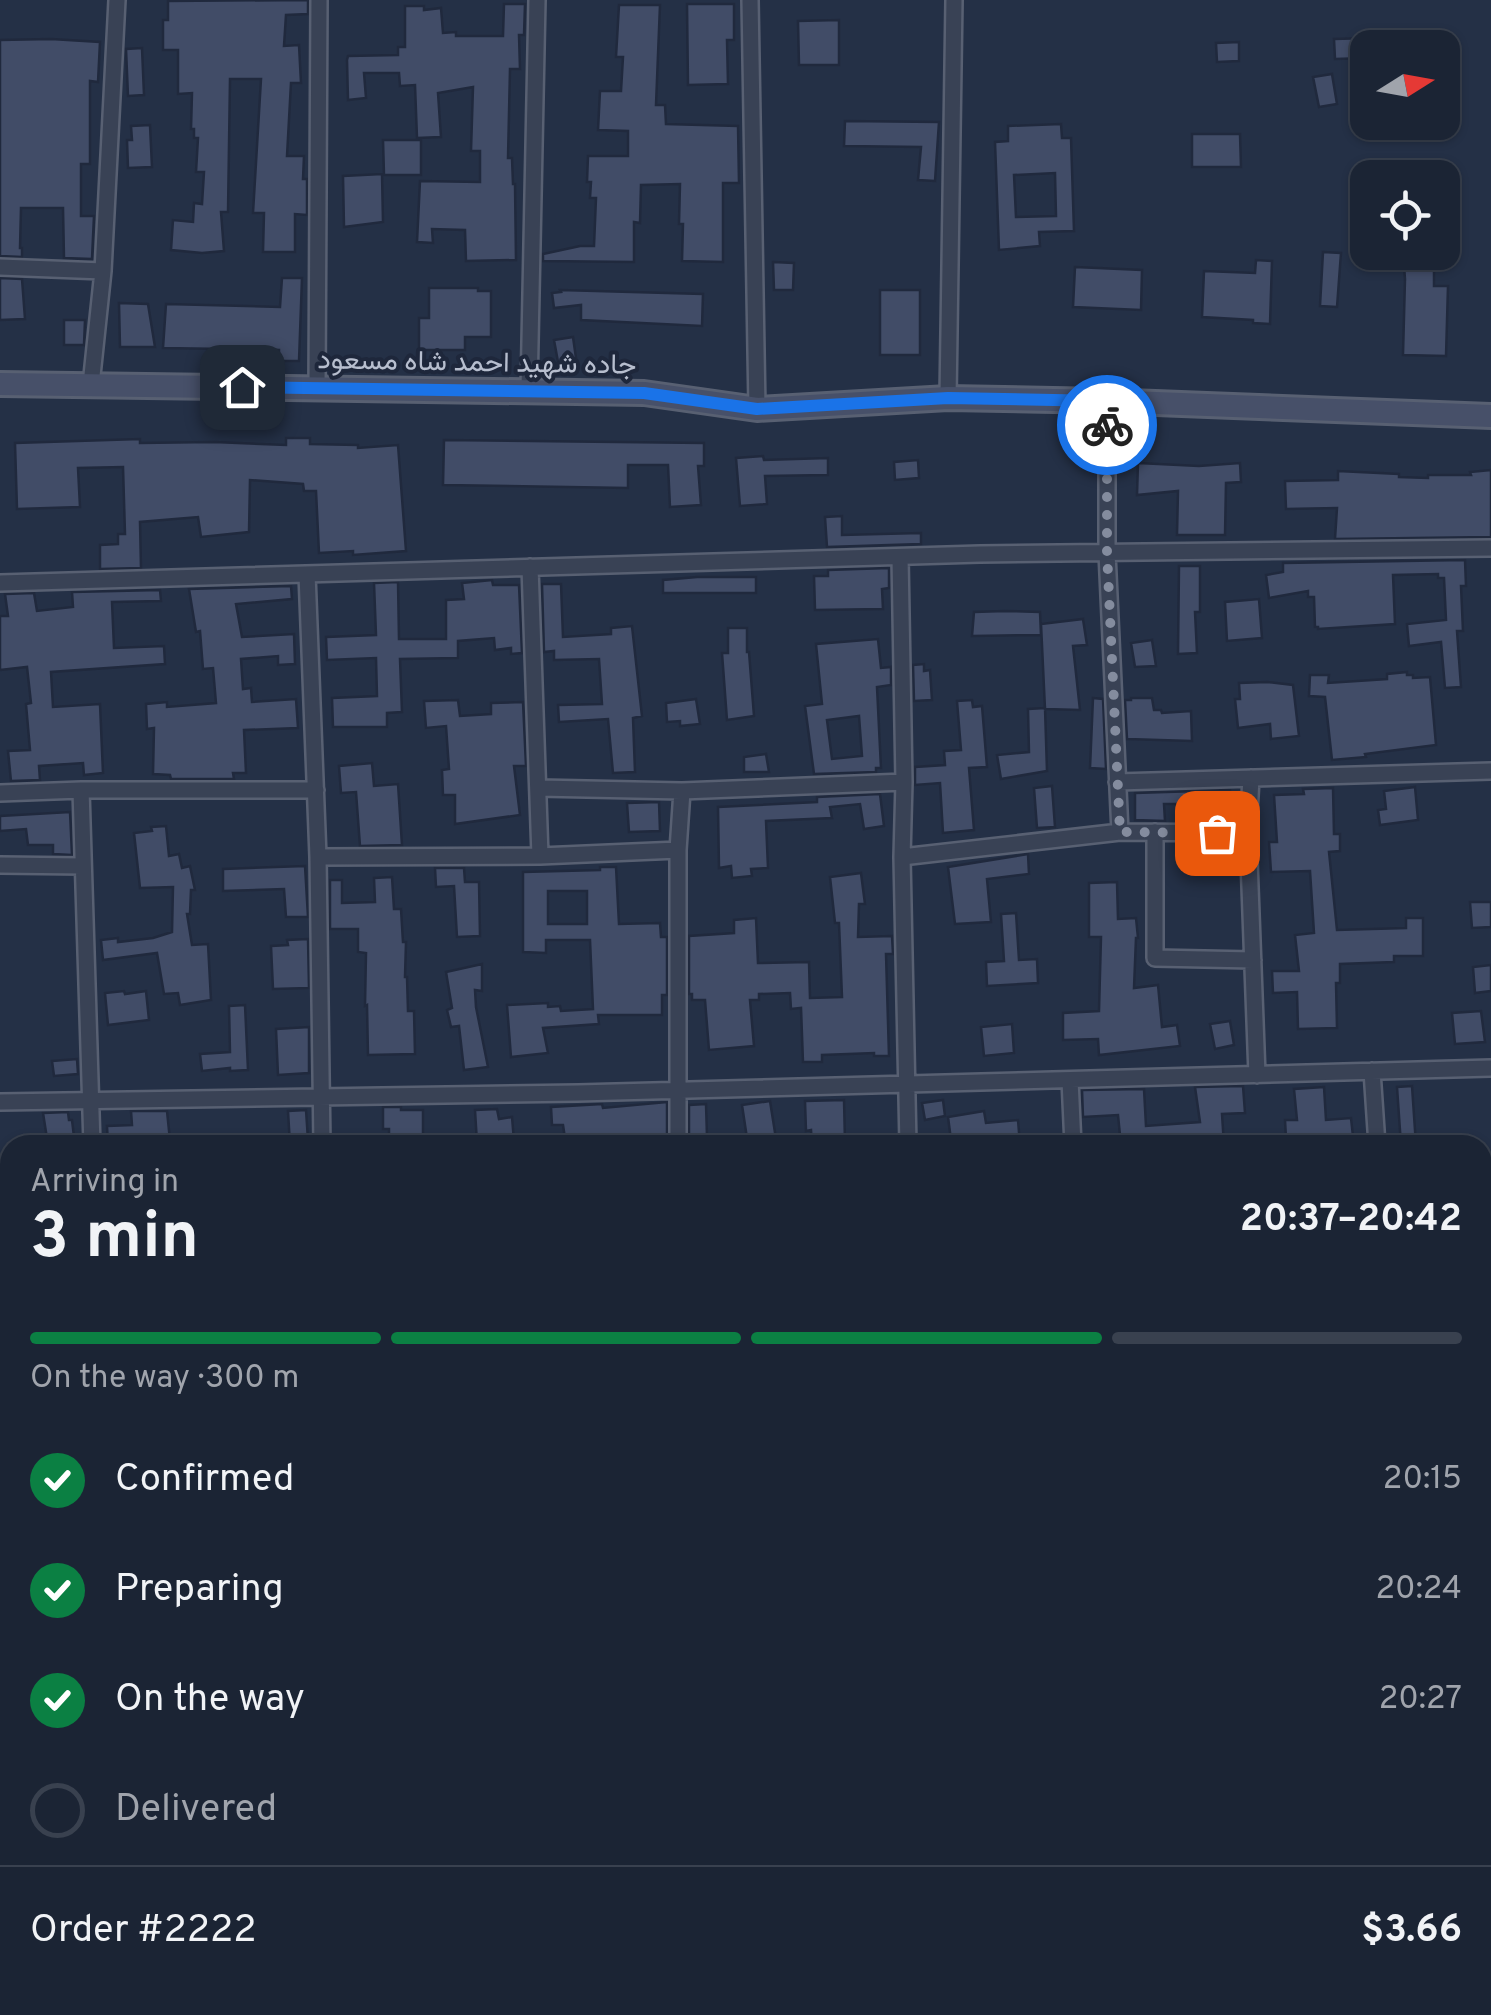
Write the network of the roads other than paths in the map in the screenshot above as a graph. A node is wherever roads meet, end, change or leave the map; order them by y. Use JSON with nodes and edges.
{"nodes":[{"id":1,"x":117,"y":0,"type":"edge"},
{"id":2,"x":318,"y":0,"type":"edge"},
{"id":3,"x":537,"y":0,"type":"edge"},
{"id":4,"x":750,"y":0,"type":"edge"},
{"id":5,"x":954,"y":0,"type":"edge"},
{"id":6,"x":0,"y":267,"type":"edge"},
{"id":7,"x":104,"y":271,"type":"junction"},
{"id":8,"x":0,"y":384,"type":"edge"},
{"id":9,"x":91,"y":385,"type":"junction"},
{"id":10,"x":317,"y":388,"type":"junction"},
{"id":11,"x":529,"y":391,"type":"junction"},
{"id":12,"x":948,"y":398,"type":"junction"},
{"id":13,"x":1104,"y":401,"type":"junction"},
{"id":14,"x":757,"y":409,"type":"junction"},
{"id":15,"x":1491,"y":416,"type":"edge"},
{"id":16,"x":1491,"y":548,"type":"edge"},
{"id":17,"x":1107,"y":552,"type":"junction"},
{"id":18,"x":900,"y":557,"type":"junction"},
{"id":19,"x":530,"y":568,"type":"junction"},
{"id":20,"x":307,"y":574,"type":"junction"},
{"id":21,"x":0,"y":583,"type":"edge"},
{"id":22,"x":1491,"y":770,"type":"edge"},
{"id":23,"x":1251,"y":778,"type":"junction"},
{"id":24,"x":904,"y":782,"type":"junction"},
{"id":25,"x":1117,"y":782,"type":"junction"},
{"id":26,"x":539,"y":788,"type":"junction"},
{"id":27,"x":81,"y":790,"type":"junction"},
{"id":28,"x":316,"y":790,"type":"junction"},
{"id":29,"x":682,"y":791,"type":"junction"},
{"id":30,"x":0,"y":793,"type":"edge"},
{"id":31,"x":1120,"y":832,"type":"junction"},
{"id":32,"x":1155,"y":832,"type":"junction"},
{"id":33,"x":1248,"y":833,"type":"junction"},
{"id":34,"x":678,"y":850,"type":"junction"},
{"id":35,"x":540,"y":856,"type":"junction"},
{"id":36,"x":318,"y":857,"type":"junction"},
{"id":37,"x":902,"y":857,"type":"junction"},
{"id":38,"x":0,"y":866,"type":"edge"},
{"id":39,"x":83,"y":866,"type":"junction"},
{"id":40,"x":1253,"y":960,"type":"junction"},
{"id":41,"x":1491,"y":1068,"type":"edge"},
{"id":42,"x":1372,"y":1072,"type":"junction"},
{"id":43,"x":1257,"y":1075,"type":"junction"},
{"id":44,"x":1070,"y":1080,"type":"junction"},
{"id":45,"x":906,"y":1084,"type":"junction"},
{"id":46,"x":678,"y":1090,"type":"junction"},
{"id":47,"x":320,"y":1097,"type":"junction"},
{"id":48,"x":0,"y":1102,"type":"edge"},
{"id":49,"x":90,"y":1103,"type":"junction"},
{"id":50,"x":92,"y":1135,"type":"edge"},
{"id":51,"x":322,"y":1135,"type":"edge"},
{"id":52,"x":678,"y":1135,"type":"edge"},
{"id":53,"x":908,"y":1135,"type":"edge"},
{"id":54,"x":1073,"y":1135,"type":"edge"},
{"id":55,"x":1376,"y":1135,"type":"edge"}],
"edges":[{"from":1,"to":7,"type":"street"},
{"from":2,"to":10,"type":"street"},
{"from":3,"to":11,"type":"street"},
{"from":4,"to":14,"type":"street"},
{"from":5,"to":12,"type":"street"},
{"from":6,"to":7,"type":"street"},
{"from":7,"to":9,"type":"street"},
{"from":8,"to":9,"type":"main road","name":"جاده شهيد احمد شاه مسعود"},
{"from":9,"to":10,"type":"main road","name":"جاده شهيد احمد شاه مسعود"},
{"from":10,"to":11,"type":"main road","name":"جاده شهيد احمد شاه مسعود"},
{"from":11,"to":14,"type":"main road","name":"جاده شهيد احمد شاه مسعود"},
{"from":12,"to":13,"type":"main road","name":"جاده شهيد احمد شاه مسعود"},
{"from":12,"to":14,"type":"main road","name":"جاده شهيد احمد شاه مسعود"},
{"from":13,"to":15,"type":"main road","name":"جاده شهيد احمد شاه مسعود"},
{"from":13,"to":17,"type":"street"},
{"from":16,"to":17,"type":"street"},
{"from":17,"to":18,"type":"street"},
{"from":17,"to":25,"type":"street"},
{"from":18,"to":19,"type":"street"},
{"from":18,"to":24,"type":"street"},
{"from":19,"to":20,"type":"street"},
{"from":19,"to":26,"type":"street"},
{"from":20,"to":21,"type":"street"},
{"from":20,"to":28,"type":"street"},
{"from":22,"to":23,"type":"street"},
{"from":23,"to":25,"type":"street"},
{"from":23,"to":33,"type":"street"},
{"from":24,"to":29,"type":"street"},
{"from":24,"to":37,"type":"street"},
{"from":25,"to":31,"type":"street"},
{"from":26,"to":29,"type":"street"},
{"from":26,"to":35,"type":"street"},
{"from":27,"to":28,"type":"street"},
{"from":27,"to":30,"type":"street"},
{"from":27,"to":39,"type":"street"},
{"from":28,"to":36,"type":"street"},
{"from":29,"to":34,"type":"street"},
{"from":31,"to":32,"type":"street"},
{"from":31,"to":37,"type":"street"},
{"from":32,"to":33,"type":"street"},
{"from":32,"to":40,"type":"street"},
{"from":33,"to":40,"type":"street"},
{"from":34,"to":35,"type":"street"},
{"from":34,"to":46,"type":"street"},
{"from":35,"to":36,"type":"street"},
{"from":36,"to":47,"type":"street"},
{"from":37,"to":45,"type":"street"},
{"from":38,"to":39,"type":"street"},
{"from":39,"to":49,"type":"street"},
{"from":40,"to":43,"type":"street"},
{"from":41,"to":42,"type":"street"},
{"from":42,"to":43,"type":"street"},
{"from":42,"to":55,"type":"street"},
{"from":43,"to":44,"type":"street"},
{"from":44,"to":45,"type":"street"},
{"from":44,"to":54,"type":"street"},
{"from":45,"to":46,"type":"street"},
{"from":45,"to":53,"type":"street"},
{"from":46,"to":47,"type":"street"},
{"from":46,"to":52,"type":"street"},
{"from":47,"to":49,"type":"street"},
{"from":47,"to":51,"type":"street"},
{"from":48,"to":49,"type":"street"},
{"from":49,"to":50,"type":"street"}]}
